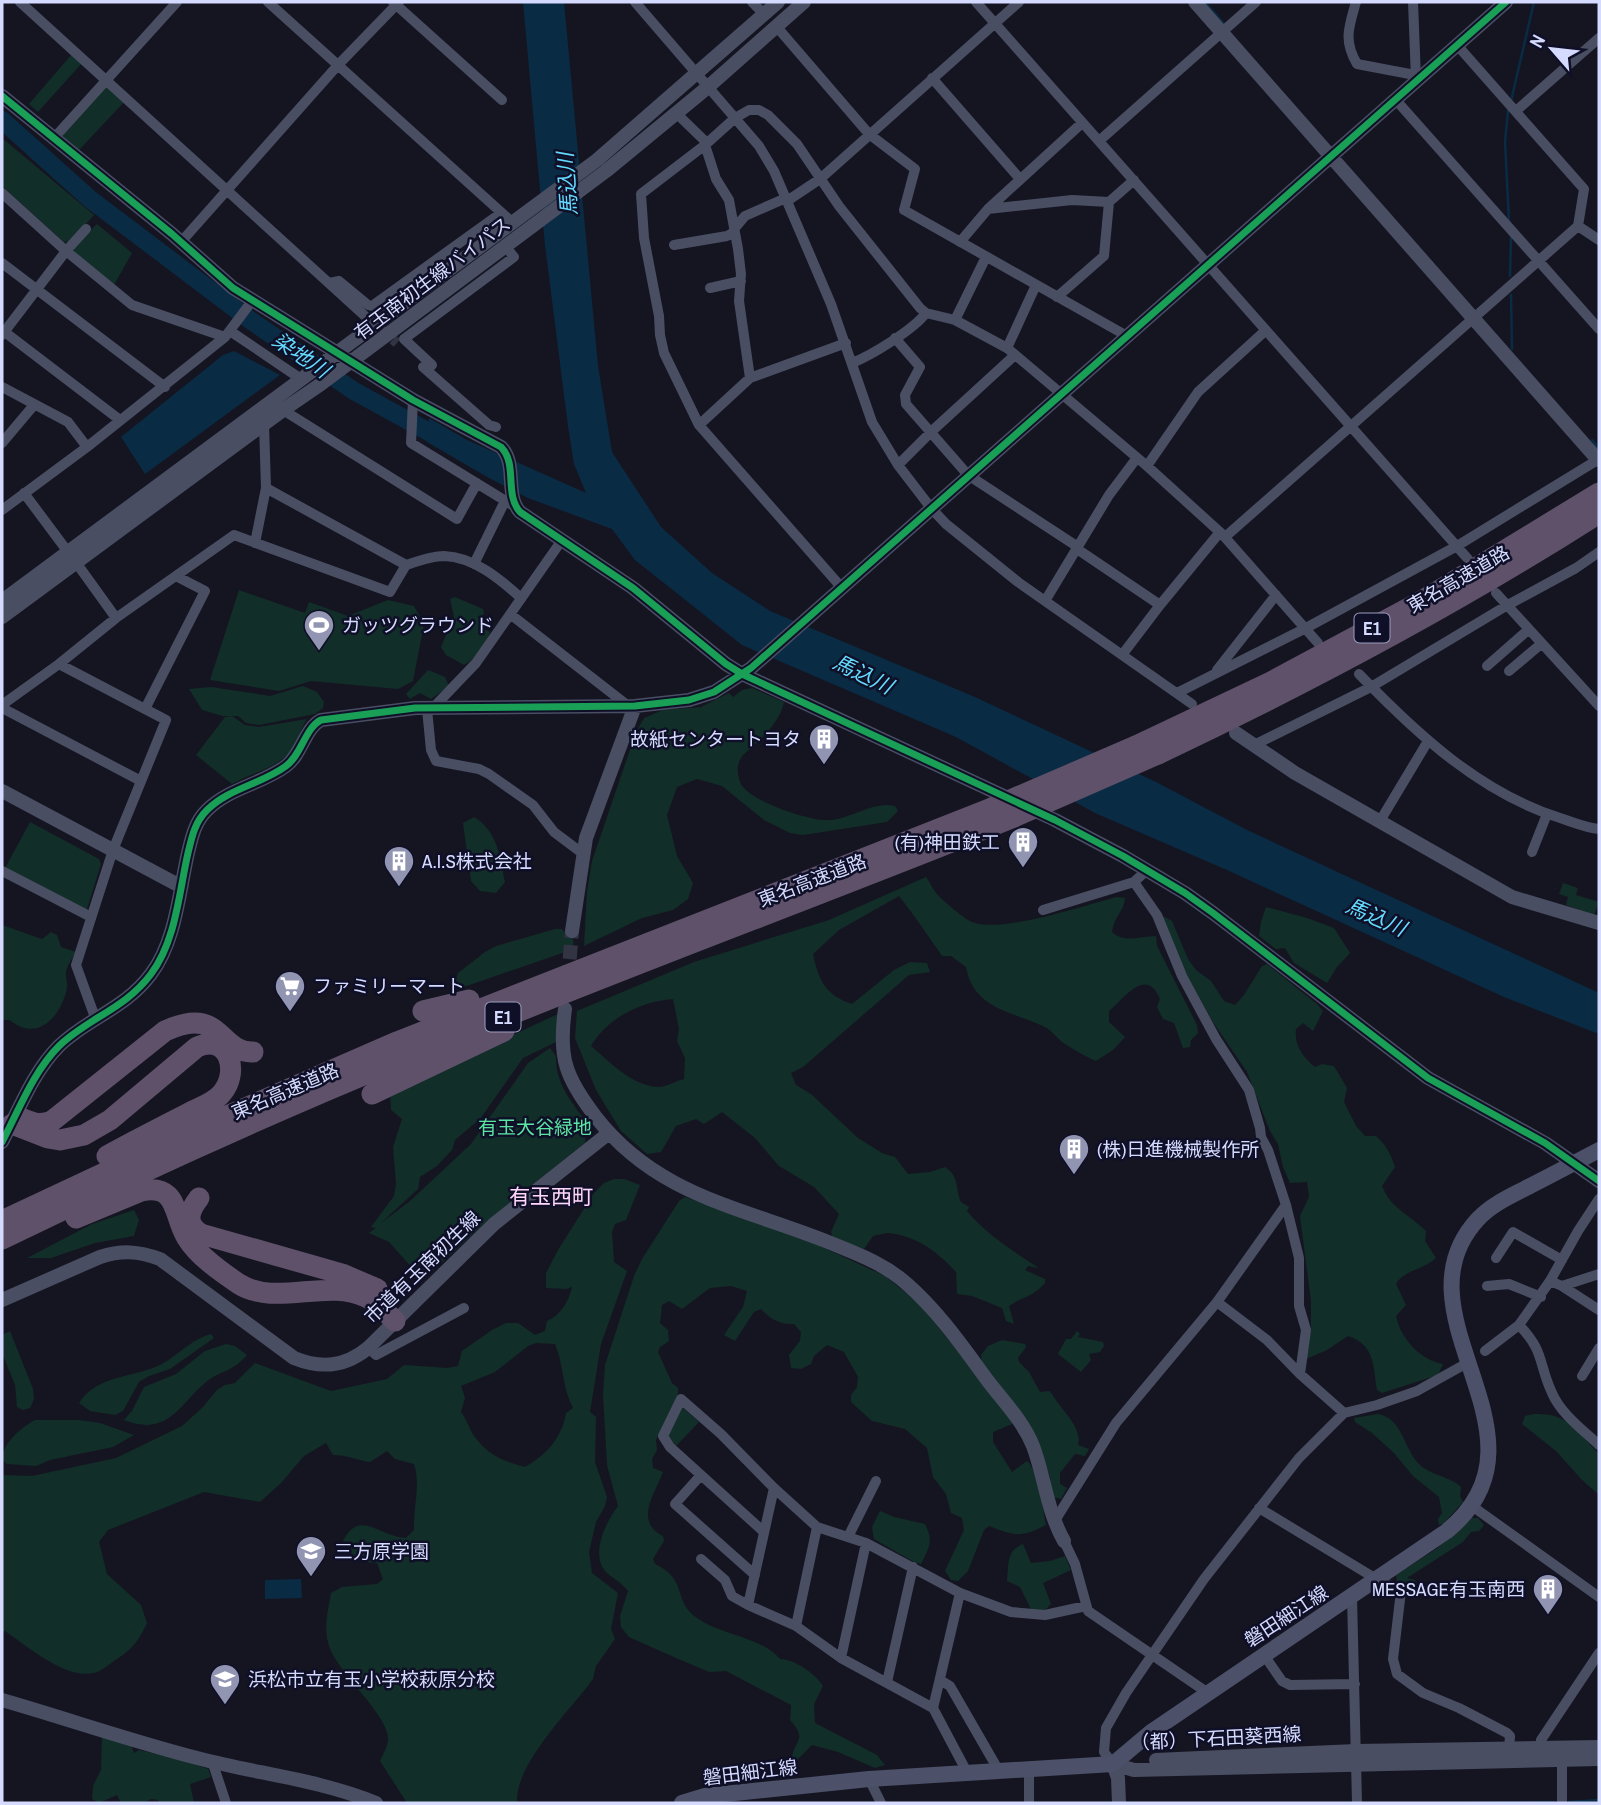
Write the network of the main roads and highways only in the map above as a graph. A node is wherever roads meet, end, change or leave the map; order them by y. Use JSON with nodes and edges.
{"nodes":[{"id":1,"x":1599,"y":493,"type":"edge"},
{"id":2,"x":1599,"y":513,"type":"edge"},
{"id":3,"x":625,"y":952,"type":"junction"},
{"id":4,"x":657,"y":958,"type":"junction"},
{"id":5,"x":423,"y":1011,"type":"dead end"},
{"id":6,"x":253,"y":1052,"type":"dead end"},
{"id":7,"x":372,"y":1094,"type":"dead end"},
{"id":8,"x":10,"y":1127,"type":"edge"},
{"id":9,"x":1599,"y":1150,"type":"edge"},
{"id":10,"x":199,"y":1198,"type":"dead end"},
{"id":11,"x":2,"y":1219,"type":"edge"},
{"id":12,"x":2,"y":1239,"type":"edge"},
{"id":13,"x":2,"y":1246,"type":"edge"},
{"id":14,"x":705,"y":1800,"type":"edge"},
{"id":15,"x":682,"y":1803,"type":"edge"}],
"edges":[{"from":1,"to":3,"type":"highway","name":"東名高速道路","number":"E1","bridge":true},
{"from":2,"to":4,"type":"highway","name":"東名高速道路","number":"E1","bridge":true},
{"from":3,"to":5,"type":"highway"},
{"from":3,"to":11,"type":"highway","name":"東名高速道路","number":"E1"},
{"from":4,"to":7,"type":"highway"},
{"from":4,"to":12,"type":"highway","name":"東名高速道路","number":"E1"},
{"from":6,"to":8,"type":"highway"},
{"from":8,"to":11,"type":"highway"},
{"from":9,"to":14,"type":"main road","name":"磐田細江線"},
{"from":10,"to":13,"type":"highway"},
{"from":14,"to":15,"type":"main road","name":"磐田細江線"}]}
